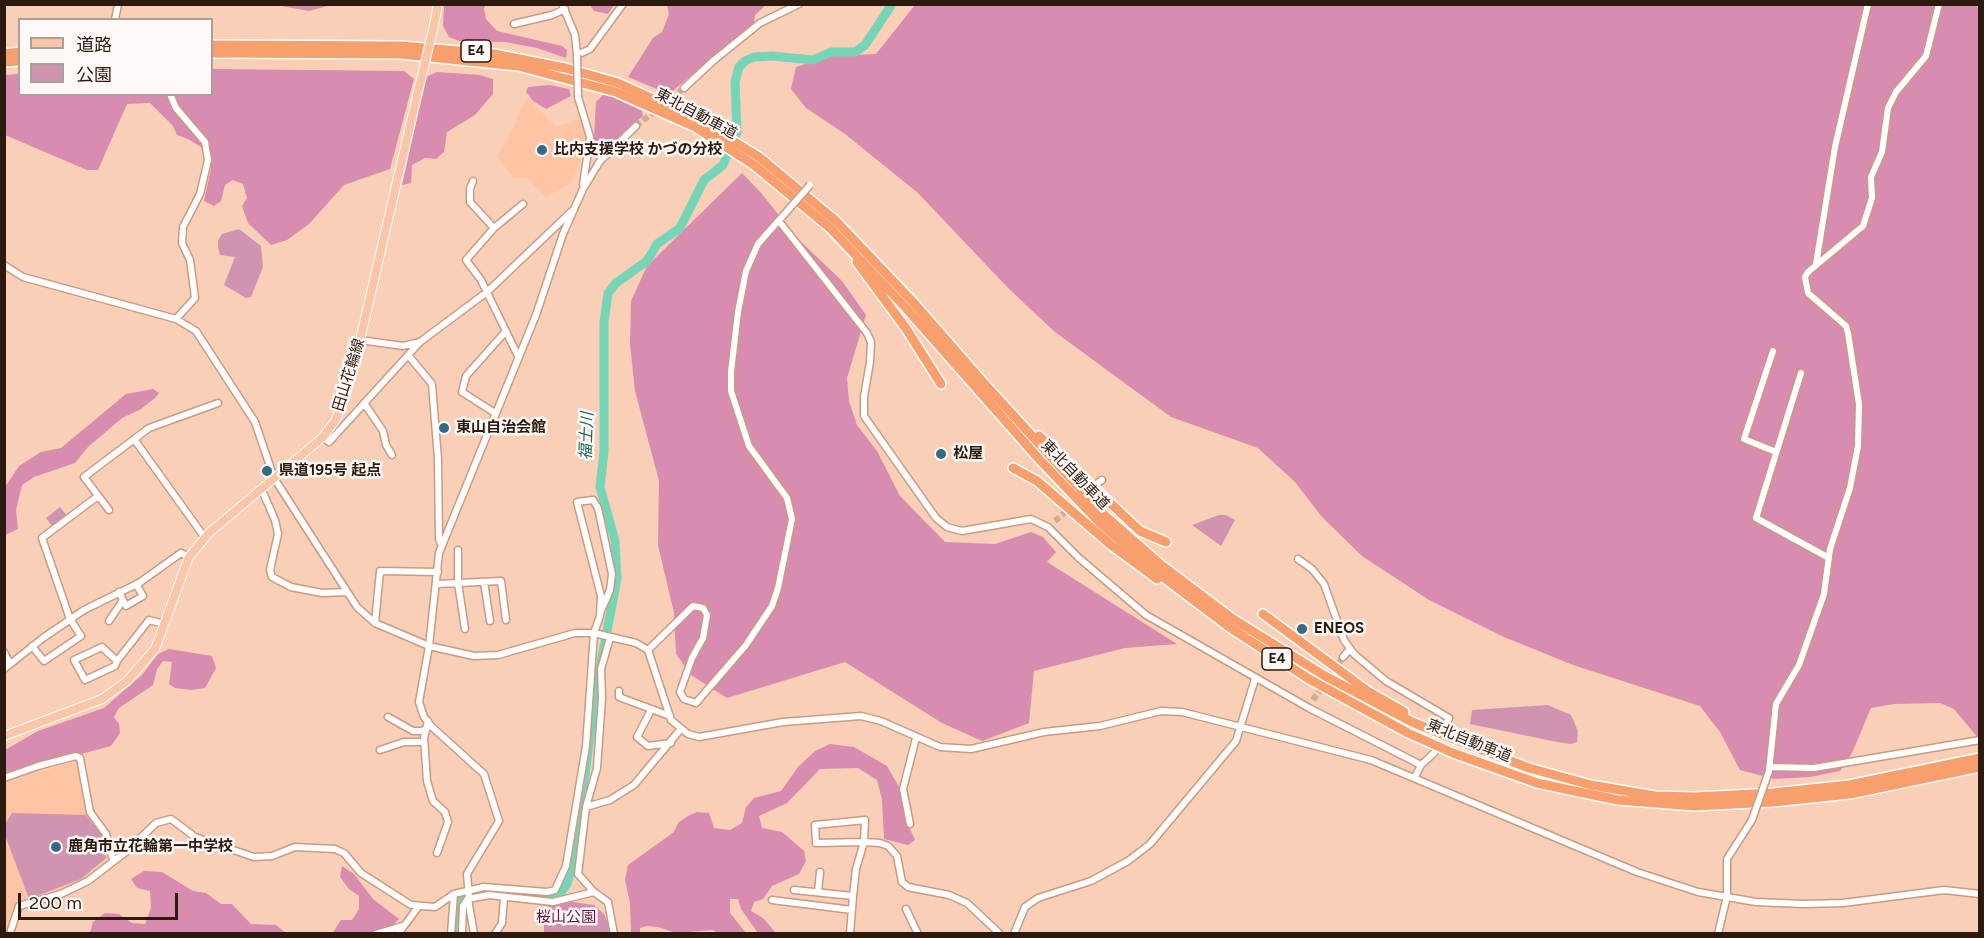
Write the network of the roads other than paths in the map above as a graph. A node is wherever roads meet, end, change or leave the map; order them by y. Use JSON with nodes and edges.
{"nodes":[{"id":1,"x":438,"y":4,"type":"edge"},
{"id":2,"x":623,"y":4,"type":"edge"},
{"id":3,"x":799,"y":4,"type":"edge"},
{"id":4,"x":1868,"y":4,"type":"edge"},
{"id":5,"x":1939,"y":4,"type":"edge"},
{"id":6,"x":563,"y":7,"type":"edge"},
{"id":7,"x":514,"y":24,"type":"dead end"},
{"id":8,"x":213,"y":45,"type":"edge"},
{"id":9,"x":213,"y":53,"type":"edge"},
{"id":10,"x":577,"y":55,"type":"junction"},
{"id":11,"x":684,"y":88,"type":"tunnel mouth"},
{"id":12,"x":172,"y":96,"type":"edge"},
{"id":13,"x":636,"y":126,"type":"tunnel mouth"},
{"id":14,"x":724,"y":139,"type":"junction"},
{"id":15,"x":744,"y":152,"type":"junction"},
{"id":16,"x":473,"y":181,"type":"dead end"},
{"id":17,"x":812,"y":183,"type":"dead end"},
{"id":18,"x":582,"y":189,"type":"junction"},
{"id":19,"x":524,"y":204,"type":"dead end"},
{"id":20,"x":575,"y":208,"type":"junction"},
{"id":21,"x":780,"y":219,"type":"junction"},
{"id":22,"x":494,"y":228,"type":"junction"},
{"id":23,"x":830,"y":228,"type":"junction"},
{"id":24,"x":4,"y":265,"type":"edge"},
{"id":25,"x":1816,"y":265,"type":"junction"},
{"id":26,"x":488,"y":292,"type":"junction"},
{"id":27,"x":176,"y":319,"type":"junction"},
{"id":28,"x":506,"y":331,"type":"junction"},
{"id":29,"x":360,"y":340,"type":"junction"},
{"id":30,"x":420,"y":342,"type":"junction"},
{"id":31,"x":1773,"y":351,"type":"dead end"},
{"id":32,"x":408,"y":355,"type":"junction"},
{"id":33,"x":518,"y":356,"type":"junction"},
{"id":34,"x":1801,"y":373,"type":"dead end"},
{"id":35,"x":981,"y":381,"type":"junction"},
{"id":36,"x":941,"y":384,"type":"dead end"},
{"id":37,"x":218,"y":403,"type":"dead end"},
{"id":38,"x":364,"y":403,"type":"junction"},
{"id":39,"x":495,"y":413,"type":"junction"},
{"id":40,"x":322,"y":437,"type":"junction"},
{"id":41,"x":134,"y":439,"type":"junction"},
{"id":42,"x":1776,"y":452,"type":"junction"},
{"id":43,"x":392,"y":455,"type":"dead end"},
{"id":44,"x":1013,"y":468,"type":"dead end"},
{"id":45,"x":274,"y":478,"type":"junction"},
{"id":46,"x":261,"y":488,"type":"junction"},
{"id":47,"x":98,"y":496,"type":"junction"},
{"id":48,"x":109,"y":510,"type":"dead end"},
{"id":49,"x":1055,"y":521,"type":"tunnel mouth"},
{"id":50,"x":1048,"y":526,"type":"junction"},
{"id":51,"x":205,"y":538,"type":"junction"},
{"id":52,"x":1166,"y":542,"type":"dead end"},
{"id":53,"x":442,"y":546,"type":"junction"},
{"id":54,"x":458,"y":550,"type":"dead end"},
{"id":55,"x":189,"y":558,"type":"junction"},
{"id":56,"x":1829,"y":558,"type":"junction"},
{"id":57,"x":1298,"y":559,"type":"dead end"},
{"id":58,"x":438,"y":572,"type":"junction"},
{"id":59,"x":484,"y":582,"type":"junction"},
{"id":60,"x":458,"y":583,"type":"junction"},
{"id":61,"x":437,"y":584,"type":"junction"},
{"id":62,"x":136,"y":585,"type":"junction"},
{"id":63,"x":347,"y":591,"type":"junction"},
{"id":64,"x":119,"y":592,"type":"junction"},
{"id":65,"x":123,"y":600,"type":"junction"},
{"id":66,"x":601,"y":611,"type":"junction"},
{"id":67,"x":1263,"y":615,"type":"dead end"},
{"id":68,"x":70,"y":619,"type":"junction"},
{"id":69,"x":506,"y":620,"type":"dead end"},
{"id":70,"x":108,"y":621,"type":"dead end"},
{"id":71,"x":490,"y":621,"type":"dead end"},
{"id":72,"x":375,"y":623,"type":"junction"},
{"id":73,"x":165,"y":624,"type":"junction"},
{"id":74,"x":1229,"y":627,"type":"junction"},
{"id":75,"x":465,"y":629,"type":"dead end"},
{"id":76,"x":594,"y":633,"type":"junction"},
{"id":77,"x":610,"y":638,"type":"junction"},
{"id":78,"x":32,"y":646,"type":"junction"},
{"id":79,"x":429,"y":646,"type":"junction"},
{"id":80,"x":1350,"y":649,"type":"junction"},
{"id":81,"x":648,"y":651,"type":"junction"},
{"id":82,"x":4,"y":652,"type":"edge"},
{"id":83,"x":1343,"y":657,"type":"tunnel mouth"},
{"id":84,"x":117,"y":661,"type":"junction"},
{"id":85,"x":10,"y":664,"type":"junction"},
{"id":86,"x":4,"y":669,"type":"edge"},
{"id":87,"x":1255,"y":679,"type":"junction"},
{"id":88,"x":619,"y":691,"type":"dead end"},
{"id":89,"x":1313,"y":700,"type":"tunnel mouth"},
{"id":90,"x":1309,"y":708,"type":"junction"},
{"id":91,"x":651,"y":710,"type":"junction"},
{"id":92,"x":670,"y":716,"type":"junction"},
{"id":93,"x":388,"y":717,"type":"dead end"},
{"id":94,"x":428,"y":724,"type":"junction"},
{"id":95,"x":1239,"y":725,"type":"junction"},
{"id":96,"x":1445,"y":726,"type":"dead end"},
{"id":97,"x":680,"y":730,"type":"junction"},
{"id":98,"x":4,"y":736,"type":"edge"},
{"id":99,"x":916,"y":738,"type":"junction"},
{"id":100,"x":1456,"y":740,"type":"junction"},
{"id":101,"x":1980,"y":740,"type":"edge"},
{"id":102,"x":424,"y":742,"type":"junction"},
{"id":103,"x":671,"y":743,"type":"junction"},
{"id":104,"x":380,"y":750,"type":"dead end"},
{"id":105,"x":1434,"y":753,"type":"dead end"},
{"id":106,"x":1980,"y":758,"type":"edge"},
{"id":107,"x":1420,"y":765,"type":"junction"},
{"id":108,"x":1980,"y":767,"type":"edge"},
{"id":109,"x":1771,"y":769,"type":"junction"},
{"id":110,"x":1415,"y":777,"type":"junction"},
{"id":111,"x":4,"y":778,"type":"edge"},
{"id":112,"x":586,"y":807,"type":"junction"},
{"id":113,"x":910,"y":824,"type":"dead end"},
{"id":114,"x":864,"y":842,"type":"junction"},
{"id":115,"x":437,"y":853,"type":"dead end"},
{"id":116,"x":113,"y":860,"type":"junction"},
{"id":117,"x":820,"y":872,"type":"dead end"},
{"id":118,"x":794,"y":890,"type":"dead end"},
{"id":119,"x":594,"y":892,"type":"junction"},
{"id":120,"x":818,"y":892,"type":"junction"},
{"id":121,"x":454,"y":894,"type":"junction"},
{"id":122,"x":468,"y":894,"type":"junction"},
{"id":123,"x":1980,"y":894,"type":"edge"},
{"id":124,"x":853,"y":896,"type":"junction"},
{"id":125,"x":1727,"y":896,"type":"junction"},
{"id":126,"x":504,"y":897,"type":"junction"},
{"id":127,"x":772,"y":900,"type":"dead end"},
{"id":128,"x":419,"y":906,"type":"junction"},
{"id":129,"x":906,"y":909,"type":"dead end"},
{"id":130,"x":852,"y":910,"type":"junction"},
{"id":131,"x":404,"y":926,"type":"junction"},
{"id":132,"x":11,"y":930,"type":"dead end"},
{"id":133,"x":376,"y":933,"type":"edge"},
{"id":134,"x":398,"y":933,"type":"edge"},
{"id":135,"x":451,"y":933,"type":"edge"},
{"id":136,"x":462,"y":933,"type":"edge"},
{"id":137,"x":474,"y":933,"type":"edge"},
{"id":138,"x":495,"y":933,"type":"edge"},
{"id":139,"x":614,"y":933,"type":"edge"},
{"id":140,"x":850,"y":933,"type":"edge"},
{"id":141,"x":918,"y":933,"type":"edge"},
{"id":142,"x":1000,"y":933,"type":"edge"},
{"id":143,"x":1014,"y":933,"type":"edge"},
{"id":144,"x":1718,"y":933,"type":"edge"}],
"edges":[{"from":1,"to":29,"type":"main road","name":"田山花輪線","bridge":true},
{"from":2,"to":10,"type":"street"},
{"from":3,"to":11,"type":"street"},
{"from":4,"to":25,"type":"street"},
{"from":5,"to":25,"type":"street"},
{"from":6,"to":7,"type":"street"},
{"from":6,"to":10,"type":"street"},
{"from":8,"to":14,"type":"highway","name":"東北自動車道","number":"E4"},
{"from":9,"to":14,"type":"highway","name":"東北自動車道","number":"E4"},
{"from":10,"to":18,"type":"street","bridge":true},
{"from":12,"to":27,"type":"street"},
{"from":13,"to":18,"type":"street"},
{"from":14,"to":15,"type":"highway","name":"東北自動車道","number":"E4"},
{"from":15,"to":23,"type":"highway","name":"東北自動車道","number":"E4"},
{"from":15,"to":35,"type":"highway","name":"東北自動車道","number":"E4"},
{"from":16,"to":22,"type":"street"},
{"from":17,"to":21,"type":"street","bridge":true},
{"from":18,"to":20,"type":"street"},
{"from":19,"to":22,"type":"street"},
{"from":20,"to":26,"type":"street"},
{"from":20,"to":33,"type":"street"},
{"from":21,"to":50,"type":"street"},
{"from":21,"to":81,"type":"street"},
{"from":22,"to":26,"type":"street"},
{"from":23,"to":36,"type":"highway"},
{"from":23,"to":74,"type":"highway","name":"東北自動車道","number":"E4"},
{"from":24,"to":27,"type":"street"},
{"from":25,"to":56,"type":"street"},
{"from":26,"to":28,"type":"street"},
{"from":26,"to":30,"type":"street"},
{"from":27,"to":45,"type":"street"},
{"from":28,"to":33,"type":"street"},
{"from":28,"to":39,"type":"street"},
{"from":29,"to":30,"type":"street"},
{"from":29,"to":40,"type":"main road","name":"田山花輪線"},
{"from":30,"to":32,"type":"street"},
{"from":31,"to":42,"type":"street"},
{"from":32,"to":38,"type":"street"},
{"from":32,"to":53,"type":"street"},
{"from":33,"to":39,"type":"street"},
{"from":34,"to":42,"type":"street"},
{"from":35,"to":52,"type":"highway"},
{"from":35,"to":100,"type":"highway","name":"東北自動車道","number":"E4"},
{"from":37,"to":41,"type":"street"},
{"from":38,"to":40,"type":"street"},
{"from":38,"to":43,"type":"street"},
{"from":39,"to":53,"type":"street"},
{"from":40,"to":45,"type":"main road","name":"田山花輪線"},
{"from":41,"to":47,"type":"street"},
{"from":41,"to":51,"type":"street"},
{"from":42,"to":56,"type":"street"},
{"from":44,"to":74,"type":"highway"},
{"from":45,"to":46,"type":"main road","name":"田山花輪線"},
{"from":45,"to":63,"type":"street"},
{"from":46,"to":51,"type":"main road","name":"田山花輪線"},
{"from":46,"to":63,"type":"street"},
{"from":47,"to":48,"type":"street"},
{"from":47,"to":68,"type":"street"},
{"from":49,"to":50,"type":"street"},
{"from":50,"to":87,"type":"street"},
{"from":51,"to":55,"type":"main road","name":"田山花輪線"},
{"from":53,"to":58,"type":"street"},
{"from":54,"to":60,"type":"street"},
{"from":55,"to":62,"type":"street"},
{"from":55,"to":73,"type":"main road","name":"田山花輪線"},
{"from":56,"to":109,"type":"street"},
{"from":57,"to":80,"type":"street"},
{"from":58,"to":61,"type":"street"},
{"from":58,"to":72,"type":"street"},
{"from":59,"to":60,"type":"street"},
{"from":59,"to":69,"type":"street"},
{"from":59,"to":71,"type":"street"},
{"from":60,"to":61,"type":"street"},
{"from":60,"to":75,"type":"street"},
{"from":61,"to":79,"type":"street"},
{"from":62,"to":64,"type":"street"},
{"from":62,"to":65,"type":"street"},
{"from":63,"to":72,"type":"street"},
{"from":64,"to":65,"type":"street"},
{"from":64,"to":68,"type":"street"},
{"from":65,"to":70,"type":"street"},
{"from":66,"to":66,"type":"street"},
{"from":66,"to":76,"type":"street"},
{"from":67,"to":100,"type":"highway"},
{"from":68,"to":78,"type":"street"},
{"from":68,"to":78,"type":"street"},
{"from":72,"to":79,"type":"street"},
{"from":73,"to":84,"type":"street"},
{"from":73,"to":98,"type":"main road","name":"田山花輪線"},
{"from":74,"to":108,"type":"highway","name":"東北自動車道","number":"E4"},
{"from":76,"to":77,"type":"street"},
{"from":76,"to":79,"type":"street"},
{"from":76,"to":122,"type":"street"},
{"from":77,"to":81,"type":"street"},
{"from":77,"to":112,"type":"street"},
{"from":78,"to":85,"type":"street"},
{"from":79,"to":94,"type":"street"},
{"from":80,"to":83,"type":"street"},
{"from":80,"to":96,"type":"street"},
{"from":81,"to":92,"type":"street"},
{"from":82,"to":85,"type":"street"},
{"from":84,"to":84,"type":"street"},
{"from":85,"to":86,"type":"street"},
{"from":87,"to":90,"type":"street"},
{"from":87,"to":95,"type":"street"},
{"from":88,"to":91,"type":"street"},
{"from":89,"to":90,"type":"street"},
{"from":90,"to":107,"type":"street"},
{"from":91,"to":92,"type":"street"},
{"from":91,"to":103,"type":"street"},
{"from":92,"to":97,"type":"street"},
{"from":93,"to":94,"type":"street"},
{"from":94,"to":102,"type":"street"},
{"from":94,"to":122,"type":"street"},
{"from":95,"to":99,"type":"street"},
{"from":95,"to":110,"type":"street"},
{"from":95,"to":143,"type":"street"},
{"from":97,"to":99,"type":"street"},
{"from":97,"to":103,"type":"street"},
{"from":99,"to":113,"type":"street"},
{"from":100,"to":106,"type":"highway","name":"東北自動車道","number":"E4"},
{"from":101,"to":109,"type":"street"},
{"from":102,"to":104,"type":"street"},
{"from":102,"to":115,"type":"street"},
{"from":103,"to":112,"type":"street"},
{"from":105,"to":107,"type":"street"},
{"from":107,"to":110,"type":"street"},
{"from":109,"to":125,"type":"street","bridge":true},
{"from":110,"to":125,"type":"street"},
{"from":111,"to":116,"type":"street"},
{"from":112,"to":119,"type":"street"},
{"from":114,"to":114,"type":"street"},
{"from":114,"to":124,"type":"street"},
{"from":114,"to":142,"type":"street"},
{"from":116,"to":128,"type":"street"},
{"from":116,"to":132,"type":"street"},
{"from":117,"to":120,"type":"street"},
{"from":118,"to":120,"type":"street"},
{"from":119,"to":126,"type":"street"},
{"from":119,"to":139,"type":"street"},
{"from":120,"to":124,"type":"street"},
{"from":121,"to":122,"type":"street"},
{"from":121,"to":128,"type":"street"},
{"from":121,"to":135,"type":"street"},
{"from":122,"to":126,"type":"street"},
{"from":122,"to":136,"type":"street"},
{"from":122,"to":137,"type":"street"},
{"from":123,"to":125,"type":"street"},
{"from":124,"to":130,"type":"street"},
{"from":125,"to":144,"type":"street"},
{"from":126,"to":138,"type":"street"},
{"from":127,"to":130,"type":"street"},
{"from":128,"to":131,"type":"street"},
{"from":129,"to":141,"type":"street"},
{"from":130,"to":140,"type":"street"},
{"from":131,"to":133,"type":"street"},
{"from":131,"to":134,"type":"street"}]}
